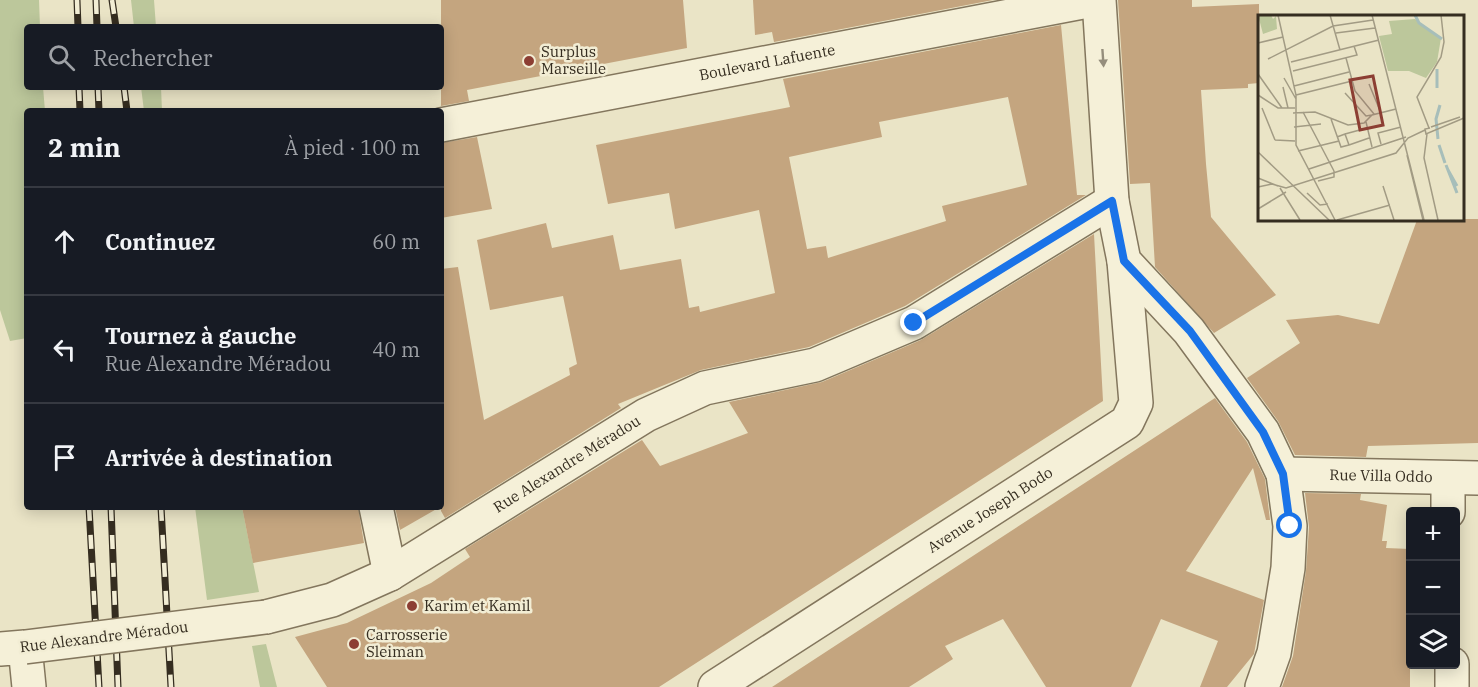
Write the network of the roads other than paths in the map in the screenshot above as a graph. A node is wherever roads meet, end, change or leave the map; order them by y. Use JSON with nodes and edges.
{"nodes":[{"id":1,"x":1093,"y":0,"type":"edge"},
{"id":2,"x":1100,"y":0,"type":"edge"},
{"id":3,"x":444,"y":124,"type":"edge"},
{"id":4,"x":1112,"y":201,"type":"junction"},
{"id":5,"x":1124,"y":261,"type":"junction"},
{"id":6,"x":1283,"y":474,"type":"junction"},
{"id":7,"x":1463,"y":478,"type":"edge"},
{"id":8,"x":1450,"y":507,"type":"edge"},
{"id":9,"x":377,"y":510,"type":"edge"},
{"id":10,"x":390,"y":574,"type":"junction"},
{"id":11,"x":12,"y":648,"type":"edge"},
{"id":12,"x":1452,"y":669,"type":"edge"},
{"id":13,"x":29,"y":687,"type":"edge"},
{"id":14,"x":715,"y":687,"type":"edge"},
{"id":15,"x":1262,"y":687,"type":"edge"},
{"id":16,"x":1452,"y":687,"type":"edge"}],
"edges":[{"from":1,"to":3,"type":"street","name":"Boulevard Lafuente"},
{"from":2,"to":4,"type":"street","name":"Avenue Joseph Bodo","one_way":true},
{"from":4,"to":5,"type":"street","name":"Avenue Joseph Bodo"},
{"from":4,"to":10,"type":"street","name":"Rue Alexandre Méradou"},
{"from":5,"to":6,"type":"street"},
{"from":5,"to":14,"type":"street","name":"Avenue Joseph Bodo"},
{"from":6,"to":7,"type":"street","name":"Rue Villa Oddo"},
{"from":6,"to":15,"type":"street"},
{"from":7,"to":8,"type":"street"},
{"from":9,"to":10,"type":"street"},
{"from":10,"to":11,"type":"street","name":"Rue Alexandre Méradou","bridge":true},
{"from":11,"to":13,"type":"street"},
{"from":12,"to":16,"type":"street"}]}
